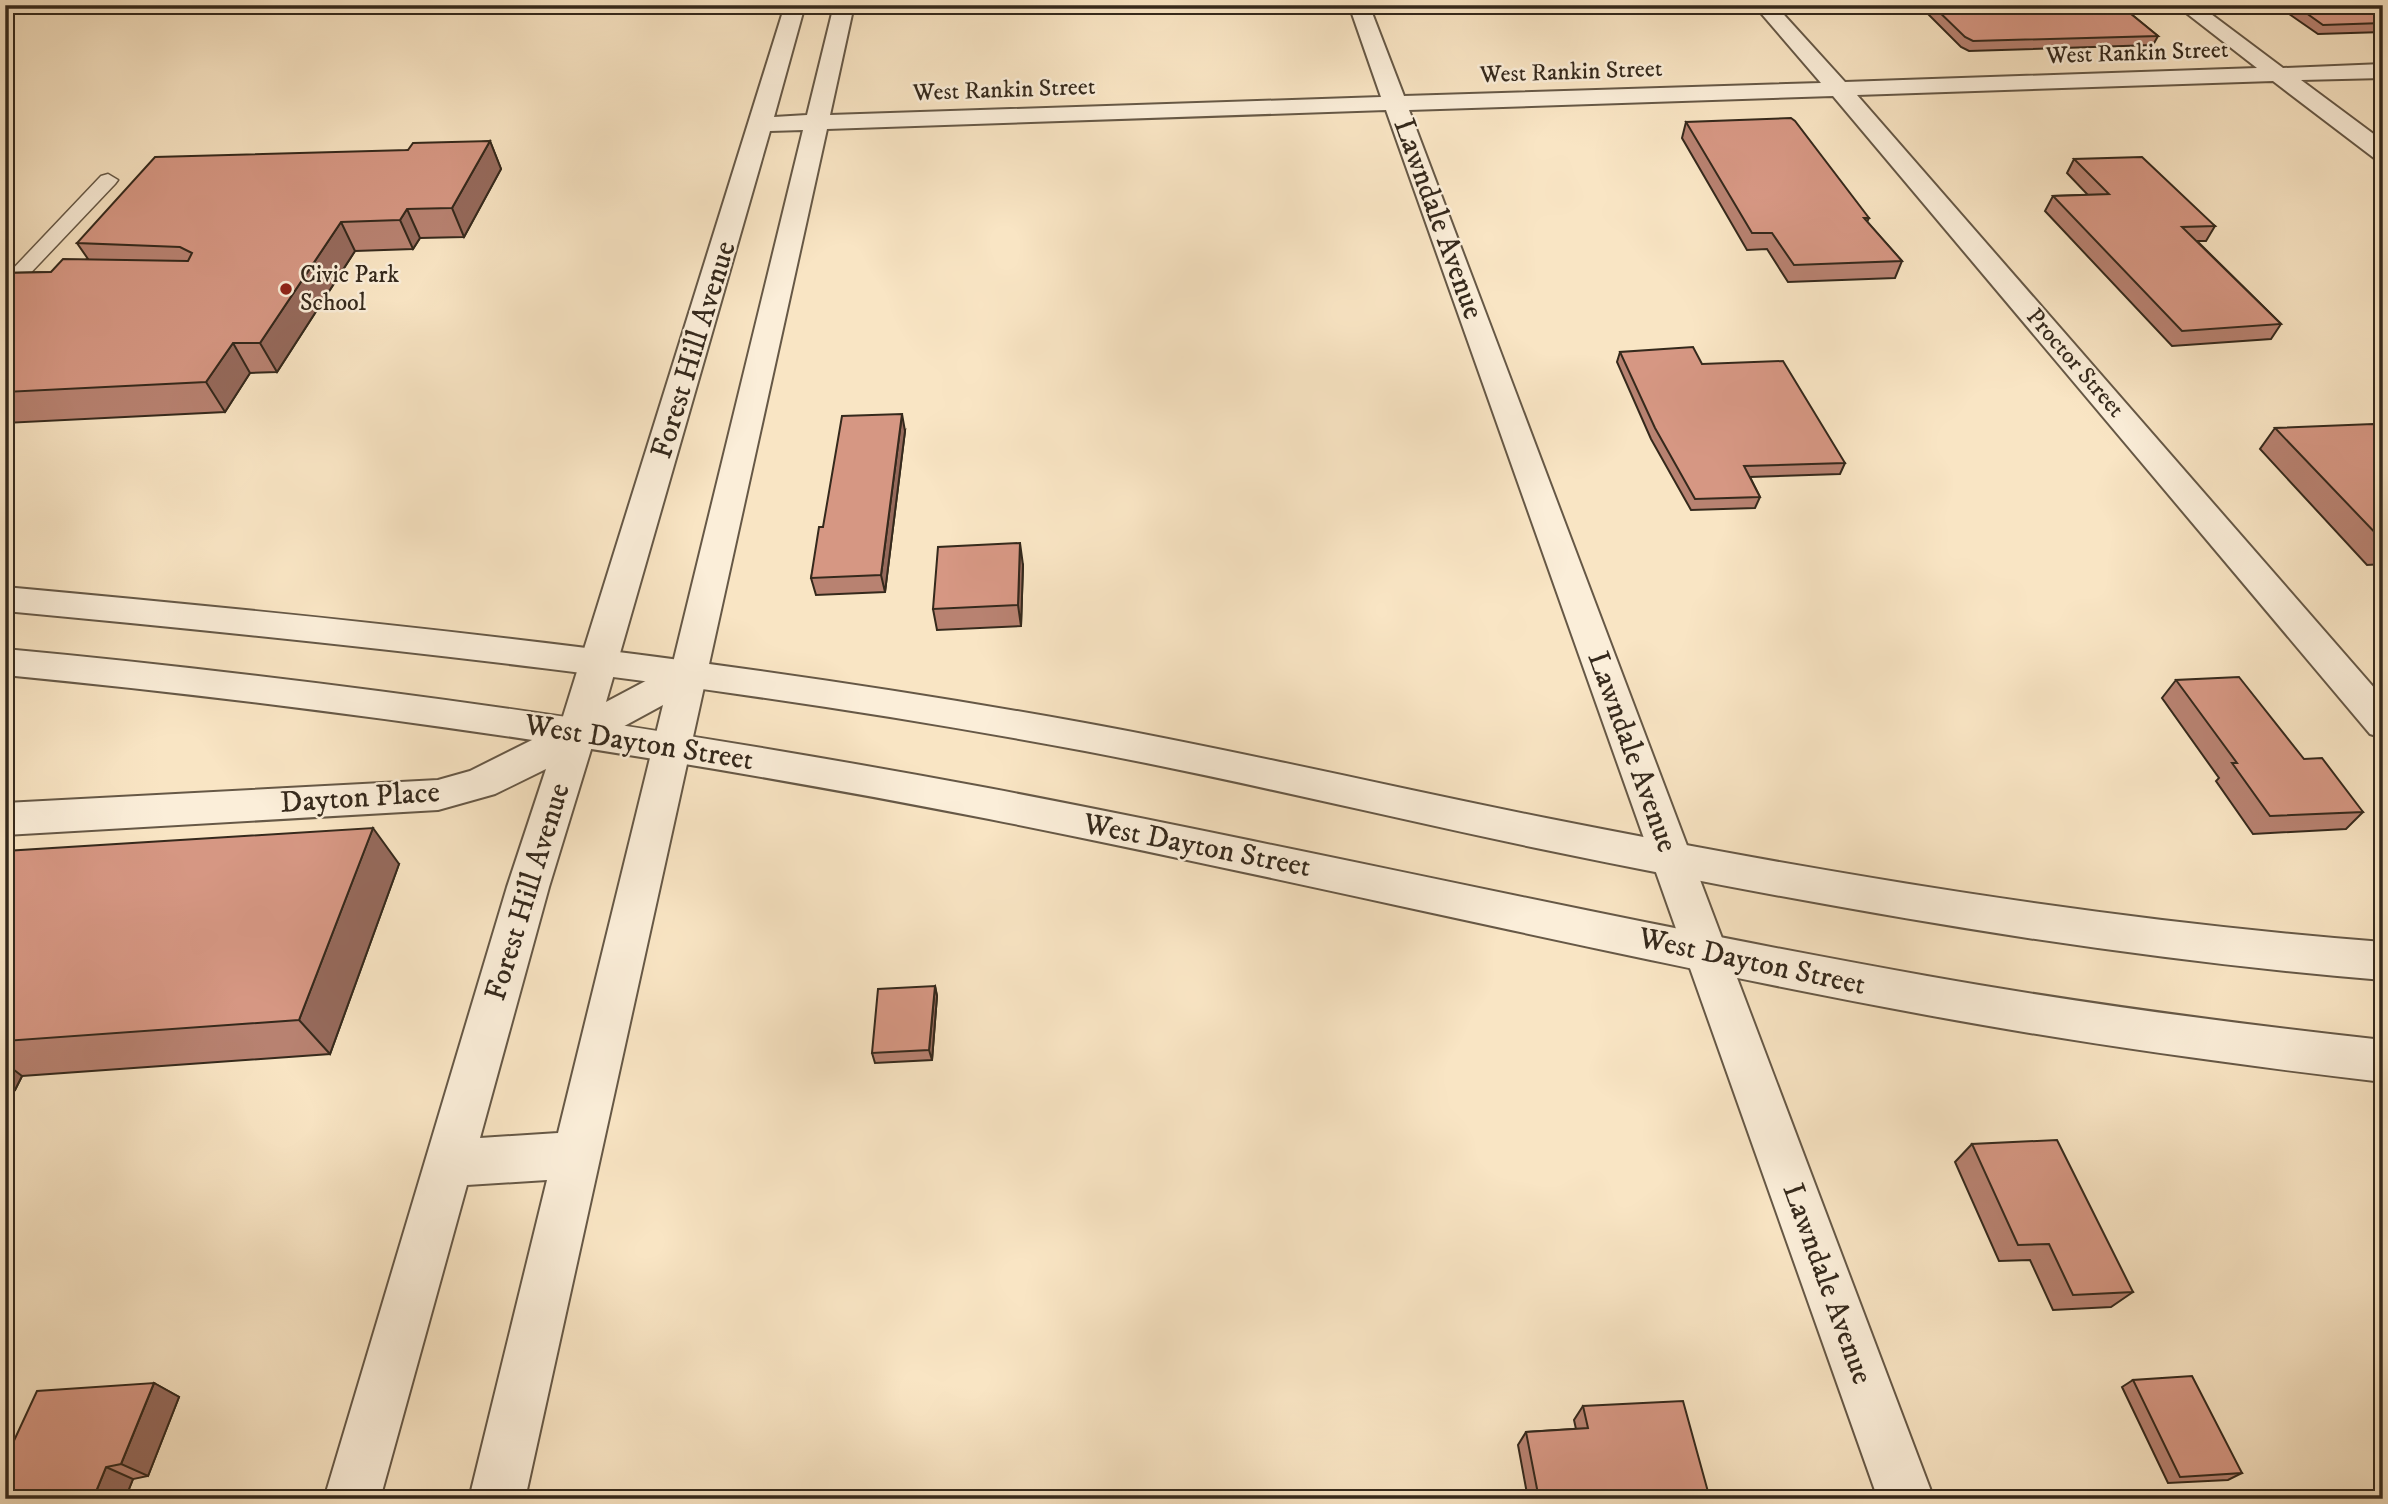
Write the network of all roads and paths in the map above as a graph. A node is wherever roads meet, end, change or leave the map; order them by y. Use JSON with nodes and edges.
{"nodes":[{"id":1,"x":795,"y":5,"type":"edge"},
{"id":2,"x":844,"y":5,"type":"edge"},
{"id":3,"x":1359,"y":5,"type":"edge"},
{"id":4,"x":1764,"y":5,"type":"edge"},
{"id":5,"x":2186,"y":5,"type":"edge"},
{"id":6,"x":2383,"y":71,"type":"edge"},
{"id":7,"x":2279,"y":75,"type":"junction"},
{"id":8,"x":1838,"y":89,"type":"junction"},
{"id":9,"x":1395,"y":103,"type":"junction"},
{"id":10,"x":816,"y":122,"type":"junction"},
{"id":11,"x":760,"y":124,"type":"junction"},
{"id":12,"x":2383,"y":153,"type":"edge"},
{"id":13,"x":108,"y":180,"type":"dead end"},
{"id":14,"x":753,"y":259,"type":"junction"},
{"id":15,"x":10,"y":278,"type":"edge"},
{"id":16,"x":45,"y":280,"type":"edge"},
{"id":17,"x":5,"y":599,"type":"edge"},
{"id":18,"x":5,"y":662,"type":"edge"},
{"id":19,"x":599,"y":664,"type":"junction"},
{"id":20,"x":687,"y":675,"type":"junction"},
{"id":21,"x":2383,"y":724,"type":"edge"},
{"id":22,"x":576,"y":733,"type":"junction"},
{"id":23,"x":670,"y":748,"type":"junction"},
{"id":24,"x":5,"y":818,"type":"edge"},
{"id":25,"x":1671,"y":857,"type":"junction"},
{"id":26,"x":1705,"y":953,"type":"junction"},
{"id":27,"x":2383,"y":961,"type":"edge"},
{"id":28,"x":2383,"y":1062,"type":"edge"},
{"id":29,"x":578,"y":1155,"type":"junction"},
{"id":30,"x":450,"y":1163,"type":"junction"},
{"id":31,"x":352,"y":1499,"type":"edge"},
{"id":32,"x":498,"y":1499,"type":"edge"},
{"id":33,"x":1906,"y":1499,"type":"edge"}],
"edges":[{"from":1,"to":11,"type":"street","name":"Forest Hill Avenue"},
{"from":2,"to":10,"type":"street","name":"Forest Hill Avenue"},
{"from":3,"to":9,"type":"street","name":"Lawndale Avenue"},
{"from":4,"to":8,"type":"street","name":"Proctor Street"},
{"from":5,"to":7,"type":"street"},
{"from":6,"to":7,"type":"street","name":"West Rankin Street"},
{"from":7,"to":8,"type":"street","name":"West Rankin Street"},
{"from":7,"to":12,"type":"street"},
{"from":8,"to":9,"type":"street","name":"West Rankin Street"},
{"from":8,"to":21,"type":"street","name":"Proctor Street"},
{"from":9,"to":10,"type":"street","name":"West Rankin Street"},
{"from":9,"to":25,"type":"street","name":"Lawndale Avenue"},
{"from":10,"to":11,"type":"street","name":"West Rankin Street"},
{"from":10,"to":14,"type":"street","name":"Forest Hill Avenue"},
{"from":11,"to":14,"type":"street","name":"Forest Hill Avenue"},
{"from":13,"to":15,"type":"lane"},
{"from":14,"to":19,"type":"street","name":"Forest Hill Avenue"},
{"from":14,"to":20,"type":"street","name":"Forest Hill Avenue"},
{"from":15,"to":16,"type":"lane"},
{"from":17,"to":19,"type":"street"},
{"from":18,"to":22,"type":"street","name":"West Dayton Street"},
{"from":19,"to":20,"type":"street"},
{"from":19,"to":22,"type":"street","name":"Forest Hill Avenue"},
{"from":20,"to":22,"type":"street","name":"Dayton Place"},
{"from":20,"to":23,"type":"street","name":"Forest Hill Avenue"},
{"from":20,"to":25,"type":"street"},
{"from":22,"to":23,"type":"street","name":"West Dayton Street"},
{"from":22,"to":24,"type":"street","name":"Dayton Place"},
{"from":22,"to":30,"type":"street","name":"Forest Hill Avenue"},
{"from":23,"to":26,"type":"street","name":"West Dayton Street"},
{"from":23,"to":29,"type":"street","name":"Forest Hill Avenue"},
{"from":25,"to":26,"type":"street","name":"Lawndale Avenue"},
{"from":25,"to":27,"type":"street"},
{"from":26,"to":28,"type":"street","name":"West Dayton Street"},
{"from":26,"to":33,"type":"street","name":"Lawndale Avenue"},
{"from":29,"to":30,"type":"street"},
{"from":29,"to":32,"type":"street","name":"Forest Hill Avenue"},
{"from":30,"to":31,"type":"street","name":"Forest Hill Avenue"}]}
